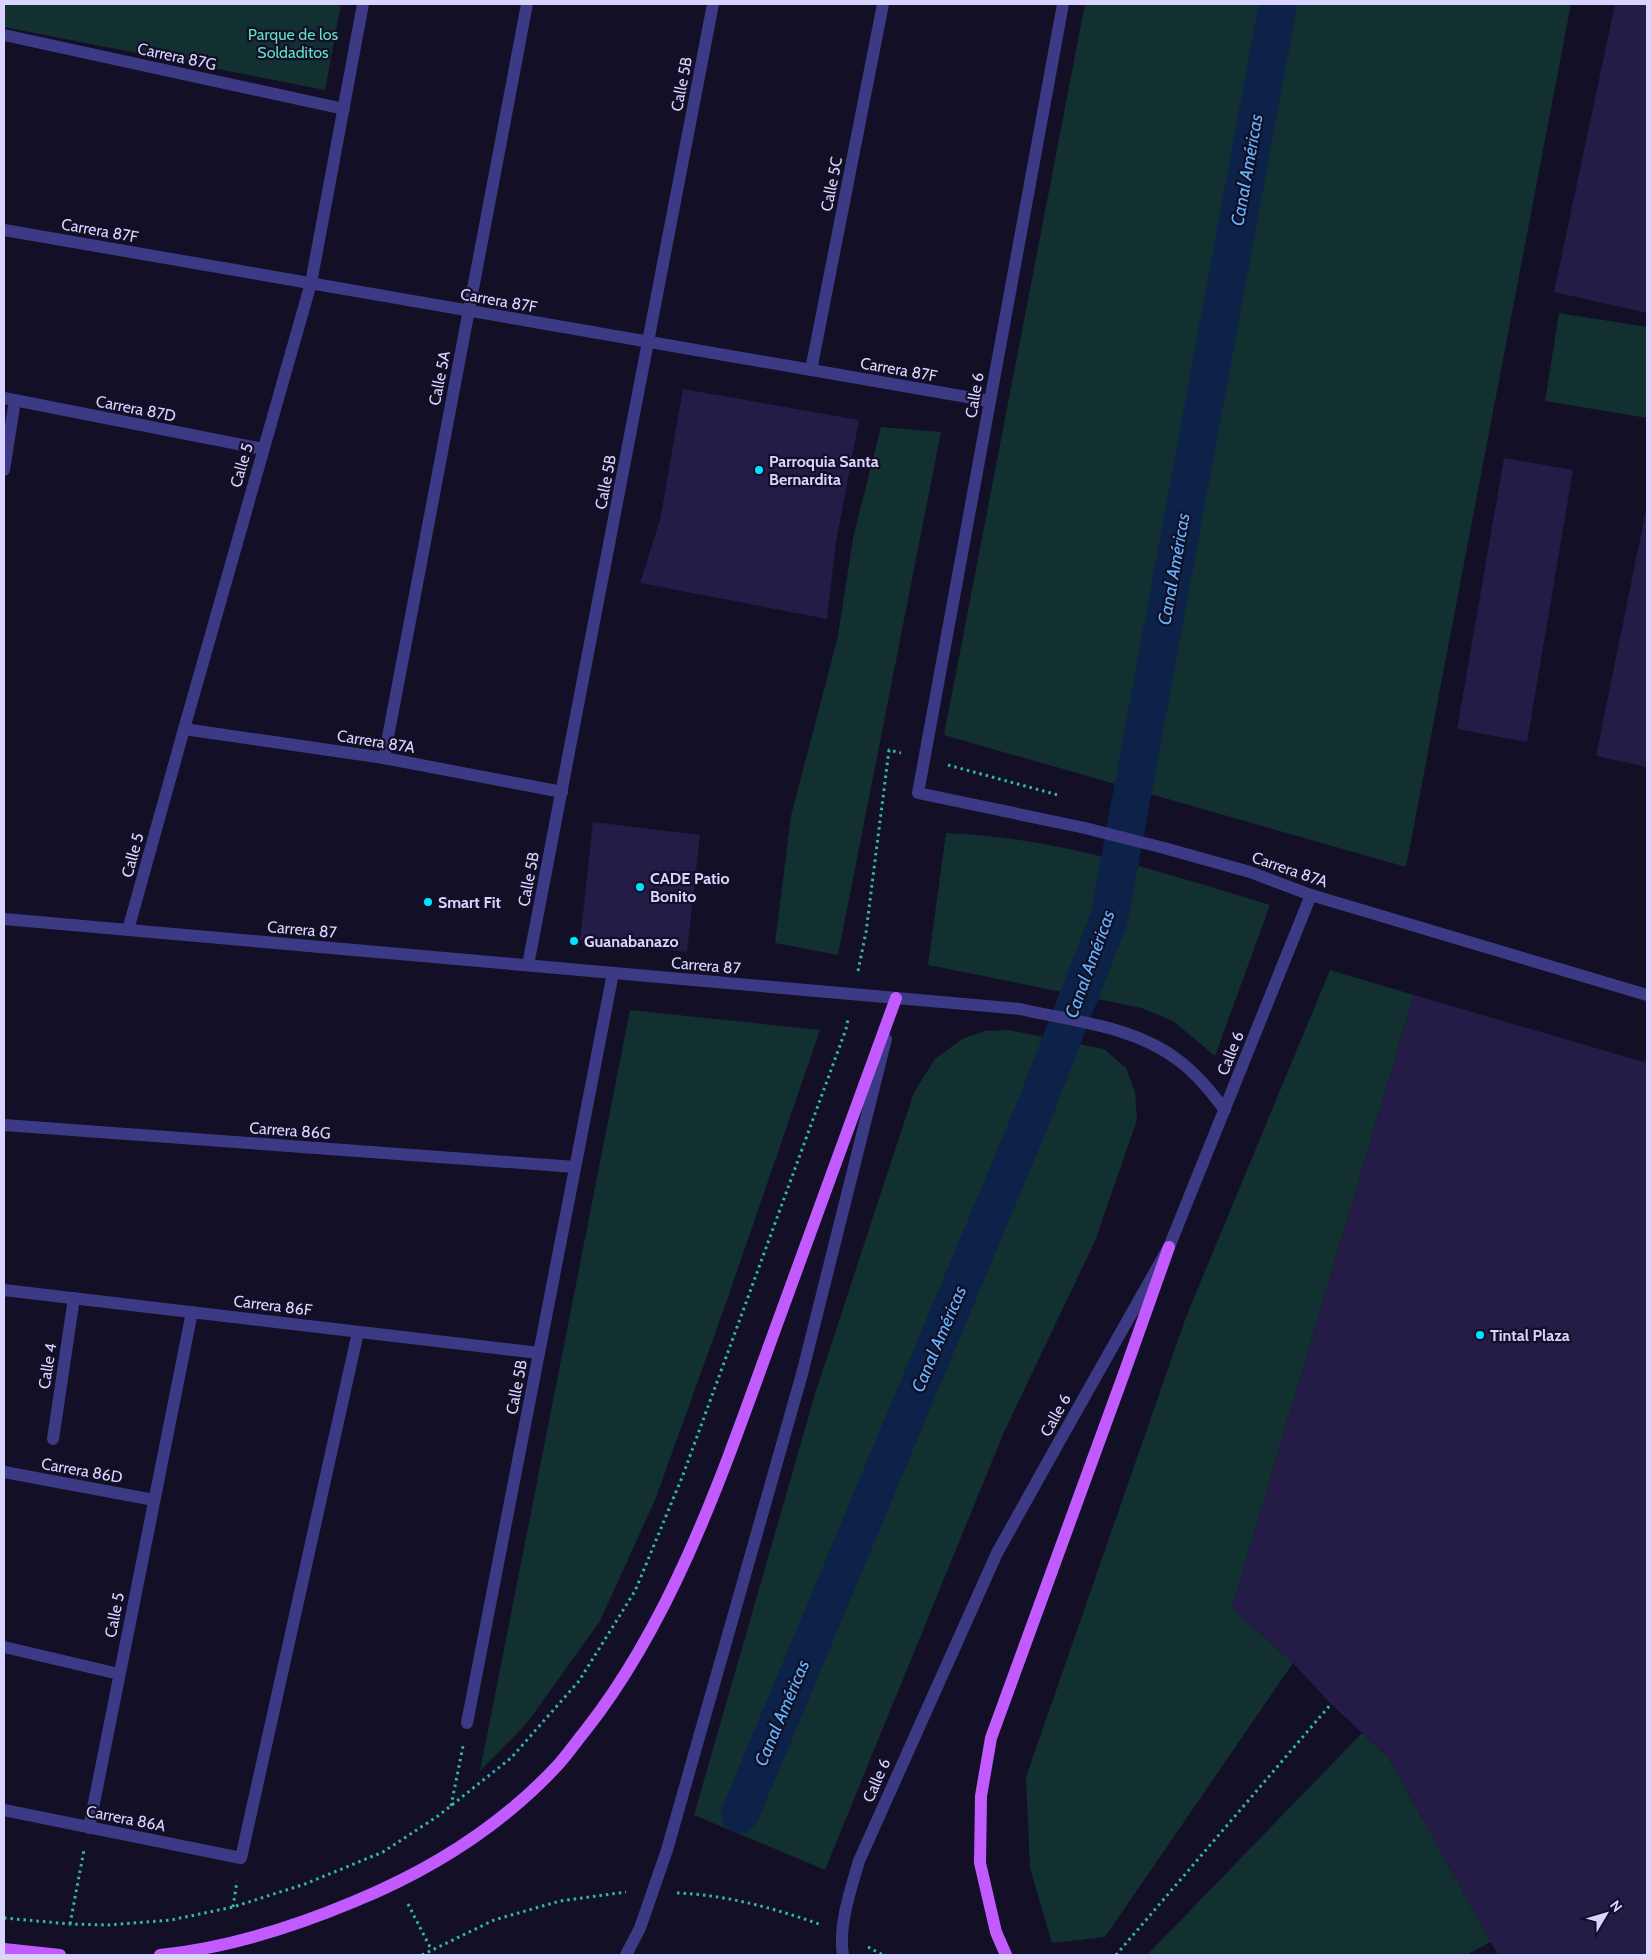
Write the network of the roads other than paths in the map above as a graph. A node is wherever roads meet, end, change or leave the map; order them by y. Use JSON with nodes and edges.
{"nodes":[{"id":1,"x":363,"y":4,"type":"edge"},
{"id":2,"x":527,"y":4,"type":"edge"},
{"id":3,"x":713,"y":4,"type":"edge"},
{"id":4,"x":883,"y":4,"type":"edge"},
{"id":5,"x":1063,"y":4,"type":"edge"},
{"id":6,"x":4,"y":35,"type":"edge"},
{"id":7,"x":344,"y":109,"type":"junction"},
{"id":8,"x":4,"y":230,"type":"edge"},
{"id":9,"x":311,"y":283,"type":"junction"},
{"id":10,"x":469,"y":311,"type":"junction"},
{"id":11,"x":648,"y":342,"type":"junction"},
{"id":12,"x":811,"y":370,"type":"junction"},
{"id":13,"x":10,"y":399,"type":"edge"},
{"id":14,"x":990,"y":401,"type":"junction"},
{"id":15,"x":263,"y":449,"type":"junction"},
{"id":16,"x":4,"y":470,"type":"edge"},
{"id":17,"x":184,"y":728,"type":"junction"},
{"id":18,"x":384,"y":758,"type":"junction"},
{"id":19,"x":562,"y":792,"type":"junction"},
{"id":20,"x":918,"y":793,"type":"joint"},
{"id":21,"x":1311,"y":895,"type":"junction"},
{"id":22,"x":4,"y":919,"type":"edge"},
{"id":23,"x":128,"y":930,"type":"junction"},
{"id":24,"x":528,"y":965,"type":"junction"},
{"id":25,"x":613,"y":973,"type":"junction"},
{"id":26,"x":1647,"y":995,"type":"edge"},
{"id":27,"x":896,"y":998,"type":"junction"},
{"id":28,"x":1225,"y":1110,"type":"junction"},
{"id":29,"x":4,"y":1125,"type":"edge"},
{"id":30,"x":575,"y":1168,"type":"junction"},
{"id":31,"x":1168,"y":1247,"type":"junction"},
{"id":32,"x":4,"y":1290,"type":"edge"},
{"id":33,"x":74,"y":1298,"type":"junction"},
{"id":34,"x":192,"y":1312,"type":"junction"},
{"id":35,"x":358,"y":1332,"type":"junction"},
{"id":36,"x":539,"y":1353,"type":"junction"},
{"id":37,"x":52,"y":1438,"type":"dead end"},
{"id":38,"x":4,"y":1472,"type":"edge"},
{"id":39,"x":154,"y":1500,"type":"junction"},
{"id":40,"x":4,"y":1647,"type":"edge"},
{"id":41,"x":119,"y":1674,"type":"junction"},
{"id":42,"x":467,"y":1723,"type":"road end"},
{"id":43,"x":4,"y":1810,"type":"edge"},
{"id":44,"x":89,"y":1828,"type":"junction"},
{"id":45,"x":4,"y":1949,"type":"edge"},
{"id":46,"x":60,"y":1955,"type":"edge"},
{"id":47,"x":160,"y":1955,"type":"edge"},
{"id":48,"x":626,"y":1955,"type":"edge"},
{"id":49,"x":843,"y":1955,"type":"edge"},
{"id":50,"x":1006,"y":1955,"type":"edge"}],
"edges":[{"from":1,"to":7,"type":"street","name":"Calle 5"},
{"from":2,"to":10,"type":"street","name":"Calle 5A"},
{"from":3,"to":11,"type":"street","name":"Calle 5B"},
{"from":4,"to":12,"type":"street","name":"Calle 5C"},
{"from":5,"to":14,"type":"street","name":"Calle 6"},
{"from":6,"to":7,"type":"street","name":"Carrera 87G"},
{"from":7,"to":9,"type":"street","name":"Calle 5"},
{"from":8,"to":9,"type":"street","name":"Carrera 87F"},
{"from":9,"to":10,"type":"street","name":"Carrera 87F"},
{"from":9,"to":15,"type":"street","name":"Calle 5"},
{"from":10,"to":11,"type":"street","name":"Carrera 87F"},
{"from":10,"to":18,"type":"street","name":"Calle 5A"},
{"from":11,"to":12,"type":"street","name":"Carrera 87F"},
{"from":11,"to":19,"type":"street","name":"Calle 5B"},
{"from":12,"to":14,"type":"street","name":"Carrera 87F"},
{"from":13,"to":15,"type":"street","name":"Carrera 87D"},
{"from":13,"to":16,"type":"street"},
{"from":14,"to":20,"type":"street","name":"Calle 6"},
{"from":15,"to":17,"type":"street","name":"Calle 5"},
{"from":17,"to":18,"type":"street","name":"Carrera 87A"},
{"from":17,"to":23,"type":"street","name":"Calle 5"},
{"from":18,"to":19,"type":"street","name":"Carrera 87A"},
{"from":19,"to":24,"type":"street","name":"Calle 5B"},
{"from":20,"to":21,"type":"street","name":"Carrera 87A"},
{"from":21,"to":26,"type":"street","name":"Carrera 87A"},
{"from":21,"to":28,"type":"street","name":"Calle 6"},
{"from":22,"to":23,"type":"street","name":"Carrera 87"},
{"from":23,"to":24,"type":"street","name":"Carrera 87"},
{"from":24,"to":25,"type":"street","name":"Carrera 87"},
{"from":25,"to":27,"type":"street","name":"Carrera 87"},
{"from":25,"to":30,"type":"street","name":"Calle 5B"},
{"from":27,"to":28,"type":"street","name":"Carrera 87"},
{"from":27,"to":47,"type":"main road"},
{"from":27,"to":48,"type":"street","bridge":true},
{"from":28,"to":31,"type":"street","name":"Calle 6"},
{"from":29,"to":30,"type":"street","name":"Carrera 86G"},
{"from":30,"to":36,"type":"street","name":"Calle 5B"},
{"from":31,"to":49,"type":"street","name":"Calle 6","bridge":true},
{"from":31,"to":50,"type":"main road"},
{"from":32,"to":33,"type":"street","name":"Carrera 86F"},
{"from":33,"to":34,"type":"street","name":"Carrera 86F"},
{"from":33,"to":37,"type":"street","name":"Calle 4"},
{"from":34,"to":35,"type":"street","name":"Carrera 86F"},
{"from":34,"to":39,"type":"street","name":"Calle 5"},
{"from":35,"to":36,"type":"street","name":"Carrera 86F"},
{"from":35,"to":44,"type":"street","name":"Carrera 86A"},
{"from":36,"to":42,"type":"street","name":"Calle 5B"},
{"from":38,"to":39,"type":"street","name":"Carrera 86D"},
{"from":39,"to":41,"type":"street","name":"Calle 5"},
{"from":40,"to":41,"type":"street"},
{"from":41,"to":44,"type":"street","name":"Calle 5"},
{"from":43,"to":44,"type":"street","name":"Carrera 86A"},
{"from":45,"to":46,"type":"main road"}]}
